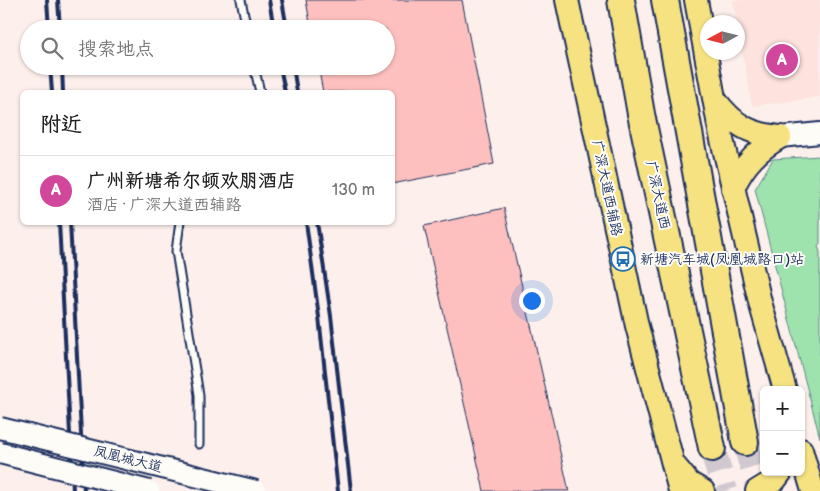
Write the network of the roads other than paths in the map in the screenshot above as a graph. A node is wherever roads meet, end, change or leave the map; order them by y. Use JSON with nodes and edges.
{"nodes":[{"id":1,"x":241,"y":0,"type":"edge"},
{"id":2,"x":567,"y":0,"type":"edge"},
{"id":3,"x":621,"y":0,"type":"edge"},
{"id":4,"x":666,"y":0,"type":"edge"},
{"id":5,"x":696,"y":0,"type":"edge"},
{"id":6,"x":245,"y":20,"type":"edge"},
{"id":7,"x":256,"y":75,"type":"edge"},
{"id":8,"x":260,"y":90,"type":"edge"},
{"id":9,"x":715,"y":100,"type":"junction"},
{"id":10,"x":820,"y":133,"type":"edge"},
{"id":11,"x":780,"y":137,"type":"junction"},
{"id":12,"x":734,"y":188,"type":"junction"},
{"id":13,"x":180,"y":225,"type":"edge"},
{"id":14,"x":783,"y":386,"type":"edge"},
{"id":15,"x":0,"y":428,"type":"edge"},
{"id":16,"x":745,"y":442,"type":"tunnel mouth"},
{"id":17,"x":199,"y":444,"type":"dead end"},
{"id":18,"x":712,"y":448,"type":"tunnel mouth"},
{"id":19,"x":0,"y":453,"type":"edge"},
{"id":20,"x":673,"y":463,"type":"junction"},
{"id":21,"x":805,"y":464,"type":"edge"},
{"id":22,"x":778,"y":476,"type":"edge"},
{"id":23,"x":149,"y":491,"type":"edge"},
{"id":24,"x":256,"y":491,"type":"edge"},
{"id":25,"x":680,"y":491,"type":"edge"},
{"id":26,"x":703,"y":491,"type":"edge"},
{"id":27,"x":757,"y":491,"type":"edge"},
{"id":28,"x":813,"y":491,"type":"edge"}],
"edges":[{"from":1,"to":6,"type":"lane"},
{"from":2,"to":20,"type":"main road","name":"广深大道西辅路"},
{"from":3,"to":18,"type":"highway","name":"广深大道西"},
{"from":4,"to":16,"type":"highway"},
{"from":5,"to":9,"type":"main road"},
{"from":7,"to":8,"type":"lane"},
{"from":9,"to":11,"type":"main road"},
{"from":9,"to":12,"type":"main road"},
{"from":10,"to":11,"type":"main road"},
{"from":11,"to":12,"type":"main road"},
{"from":12,"to":14,"type":"main road"},
{"from":13,"to":17,"type":"lane"},
{"from":15,"to":24,"type":"main road","name":"凤凰城大道","bridge":true},
{"from":19,"to":23,"type":"main road","name":"凤凰城大道","bridge":true},
{"from":20,"to":25,"type":"main road","name":"广深大道西辅路"},
{"from":20,"to":26,"type":"main road"},
{"from":21,"to":28,"type":"main road"},
{"from":22,"to":27,"type":"main road"}]}
